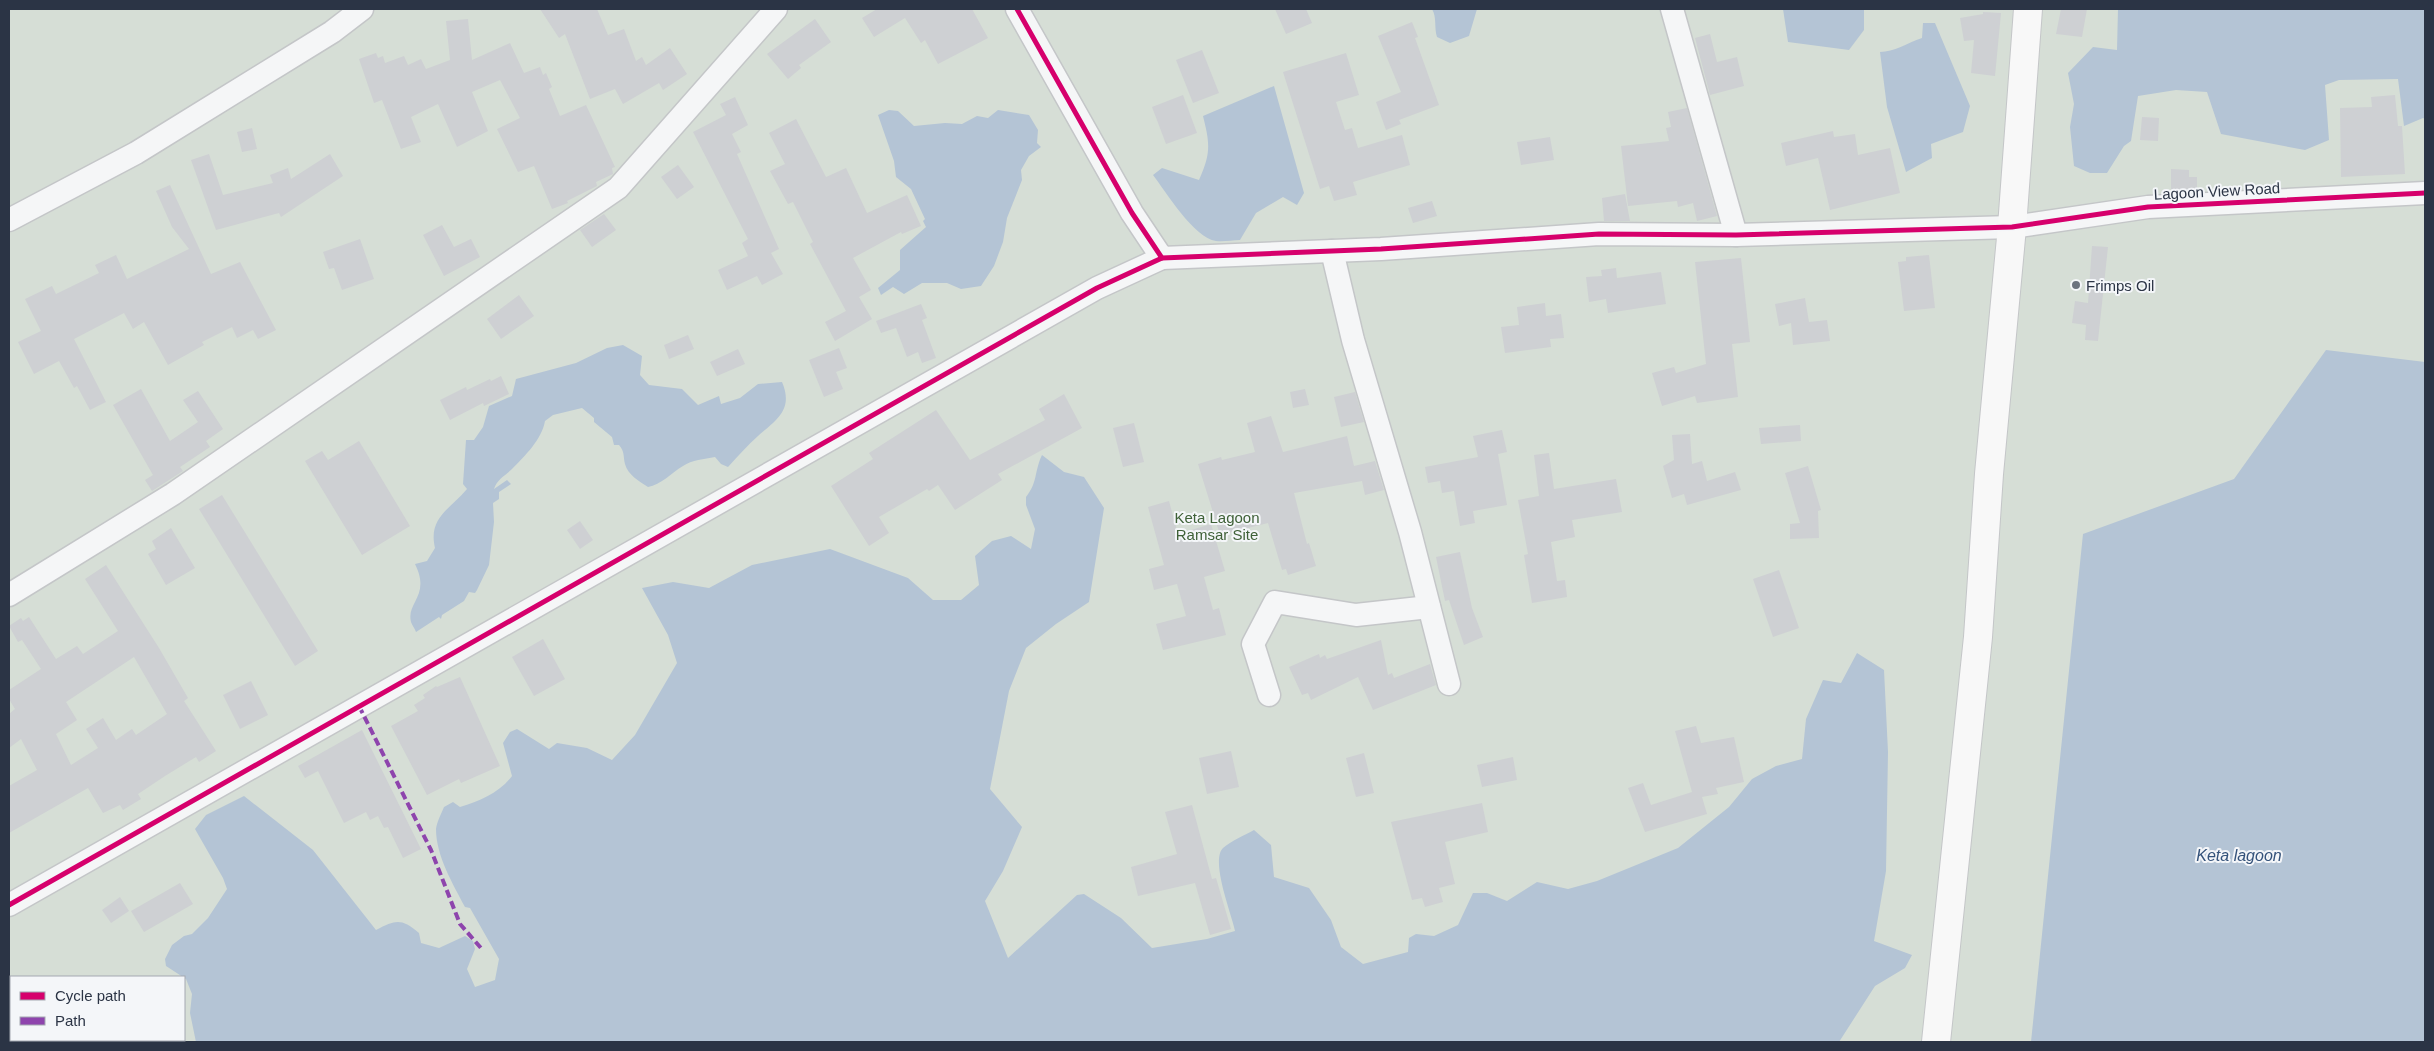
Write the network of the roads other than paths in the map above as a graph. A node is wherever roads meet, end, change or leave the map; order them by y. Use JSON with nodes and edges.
{"nodes":[{"id":1,"x":362,"y":9,"type":"edge"},
{"id":2,"x":776,"y":9,"type":"edge"},
{"id":3,"x":1017,"y":9,"type":"edge"},
{"id":4,"x":1672,"y":9,"type":"edge"},
{"id":5,"x":2028,"y":9,"type":"edge"},
{"id":6,"x":2425,"y":193,"type":"edge"},
{"id":7,"x":9,"y":220,"type":"edge"},
{"id":8,"x":2012,"y":227,"type":"junction"},
{"id":9,"x":1736,"y":235,"type":"junction"},
{"id":10,"x":1332,"y":251,"type":"junction"},
{"id":11,"x":1162,"y":258,"type":"junction"},
{"id":12,"x":9,"y":595,"type":"edge"},
{"id":13,"x":1429,"y":607,"type":"junction"},
{"id":14,"x":1449,"y":684,"type":"dead end"},
{"id":15,"x":1269,"y":696,"type":"dead end"},
{"id":16,"x":9,"y":905,"type":"edge"},
{"id":17,"x":1936,"y":1042,"type":"edge"}],
"edges":[{"from":1,"to":7,"type":"street"},
{"from":2,"to":12,"type":"street"},
{"from":3,"to":11,"type":"street"},
{"from":4,"to":9,"type":"street"},
{"from":5,"to":8,"type":"main road"},
{"from":6,"to":8,"type":"street","name":"Lagoon View Road"},
{"from":8,"to":9,"type":"street","name":"Lagoon View Road"},
{"from":8,"to":17,"type":"main road"},
{"from":9,"to":10,"type":"street","name":"Lagoon View Road"},
{"from":10,"to":11,"type":"street","name":"Lagoon View Road"},
{"from":10,"to":13,"type":"street"},
{"from":11,"to":16,"type":"street"},
{"from":13,"to":14,"type":"street"},
{"from":13,"to":15,"type":"street"}]}
